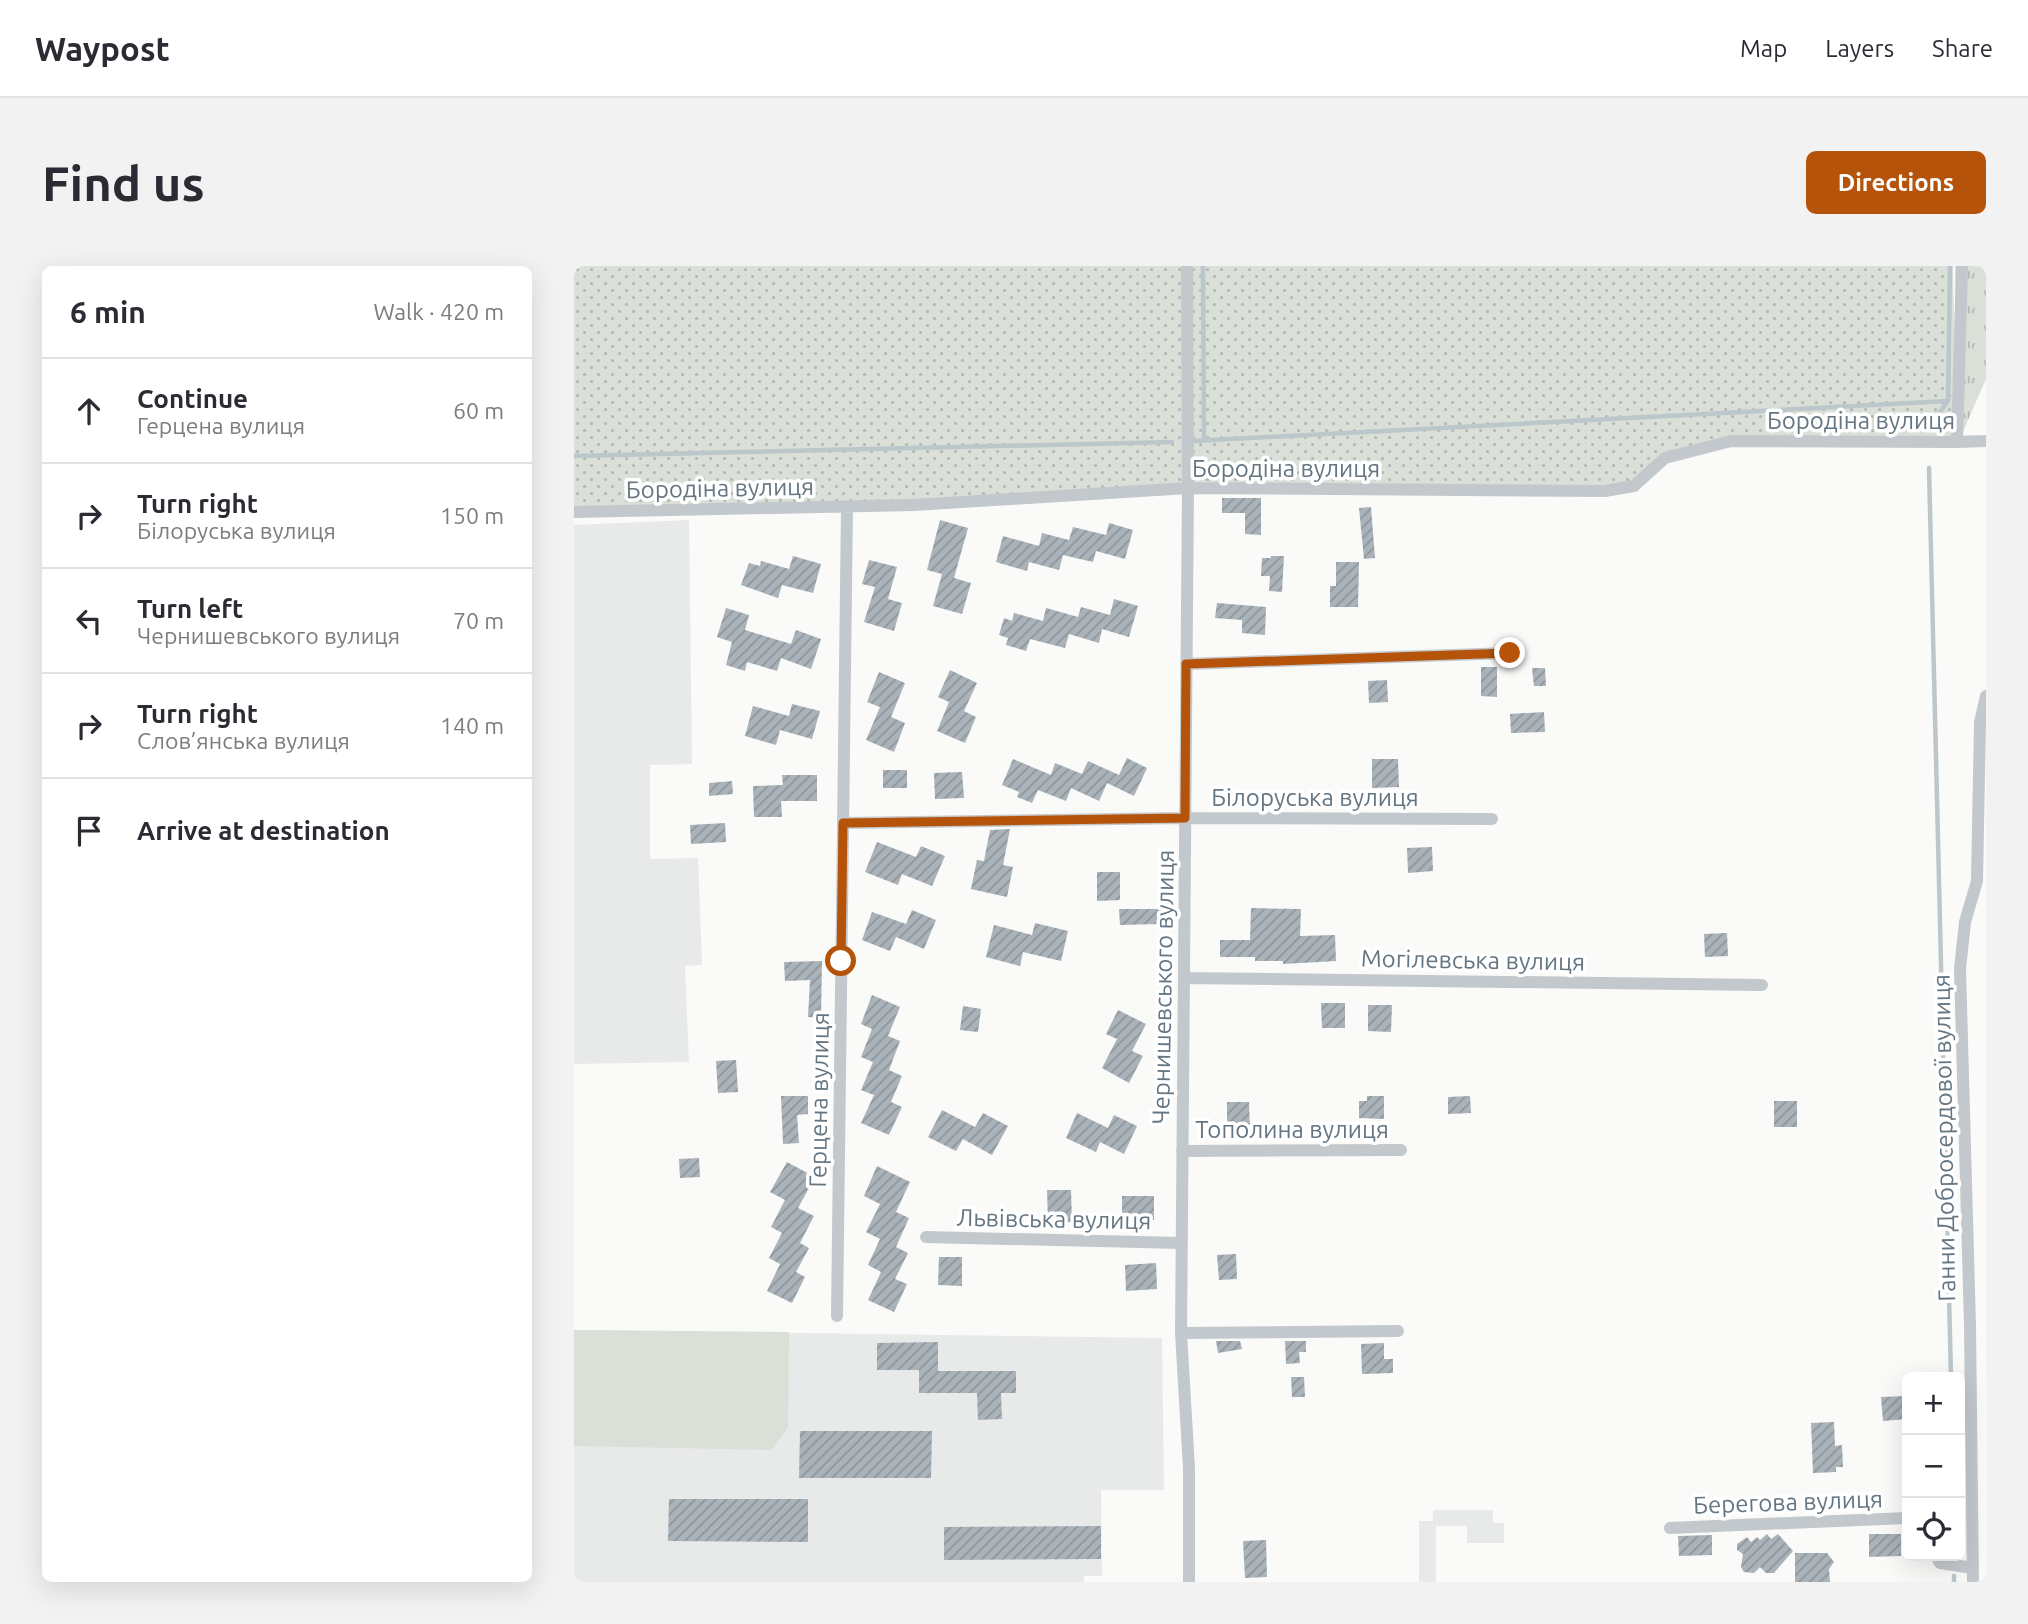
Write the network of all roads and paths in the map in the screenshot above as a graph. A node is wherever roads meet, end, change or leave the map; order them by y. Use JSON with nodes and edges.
{"nodes":[{"id":1,"x":1187,"y":266,"type":"edge"},
{"id":2,"x":1962,"y":266,"type":"edge"},
{"id":3,"x":1986,"y":441,"type":"edge"},
{"id":4,"x":1957,"y":442,"type":"junction"},
{"id":5,"x":1188,"y":488,"type":"junction"},
{"id":6,"x":847,"y":507,"type":"junction"},
{"id":7,"x":574,"y":512,"type":"edge"},
{"id":8,"x":1510,"y":653,"type":"dead end"},
{"id":9,"x":1186,"y":664,"type":"junction"},
{"id":10,"x":1986,"y":696,"type":"edge"},
{"id":11,"x":1185,"y":818,"type":"junction"},
{"id":12,"x":1492,"y":819,"type":"dead end"},
{"id":13,"x":843,"y":823,"type":"junction"},
{"id":14,"x":1184,"y":978,"type":"junction"},
{"id":15,"x":1762,"y":985,"type":"dead end"},
{"id":16,"x":1401,"y":1150,"type":"dead end"},
{"id":17,"x":1182,"y":1151,"type":"junction"},
{"id":18,"x":926,"y":1237,"type":"dead end"},
{"id":19,"x":1181,"y":1243,"type":"junction"},
{"id":20,"x":837,"y":1316,"type":"dead end"},
{"id":21,"x":1398,"y":1331,"type":"dead end"},
{"id":22,"x":1181,"y":1334,"type":"junction"},
{"id":23,"x":1902,"y":1518,"type":"edge"},
{"id":24,"x":1670,"y":1528,"type":"dead end"},
{"id":25,"x":1939,"y":1561,"type":"edge"},
{"id":26,"x":1972,"y":1568,"type":"junction"},
{"id":27,"x":1189,"y":1582,"type":"edge"},
{"id":28,"x":1973,"y":1582,"type":"edge"}],
"edges":[{"from":1,"to":5,"type":"street","name":"Чернишевського вулиця"},
{"from":2,"to":4,"type":"street"},
{"from":3,"to":4,"type":"street","name":"Бородіна вулиця"},
{"from":4,"to":5,"type":"street","name":"Бородіна вулиця"},
{"from":5,"to":6,"type":"street","name":"Бородіна вулиця"},
{"from":5,"to":9,"type":"street","name":"Чернишевського вулиця"},
{"from":6,"to":7,"type":"street","name":"Бородіна вулиця"},
{"from":6,"to":13,"type":"street","name":"Герцена вулиця"},
{"from":8,"to":9,"type":"street"},
{"from":9,"to":11,"type":"street","name":"Чернишевського вулиця"},
{"from":10,"to":26,"type":"street","name":"Ганни Добросердової вулиця"},
{"from":11,"to":12,"type":"street","name":"Білоруська вулиця"},
{"from":11,"to":13,"type":"street","name":"Білоруська вулиця"},
{"from":11,"to":14,"type":"street","name":"Чернишевського вулиця"},
{"from":13,"to":20,"type":"street","name":"Герцена вулиця"},
{"from":14,"to":15,"type":"street","name":"Могілевська вулиця"},
{"from":14,"to":17,"type":"street","name":"Чернишевського вулиця"},
{"from":16,"to":17,"type":"street","name":"Тополина вулиця"},
{"from":17,"to":19,"type":"street","name":"Чернишевського вулиця"},
{"from":18,"to":19,"type":"street","name":"Львівська вулиця"},
{"from":19,"to":22,"type":"street","name":"Чернишевського вулиця"},
{"from":21,"to":22,"type":"street"},
{"from":22,"to":27,"type":"street","name":"Чернишевського вулиця"},
{"from":23,"to":24,"type":"street","name":"Берегова вулиця"},
{"from":25,"to":26,"type":"street"},
{"from":26,"to":28,"type":"street","name":"Ганни Добросердової вулиця"}]}
